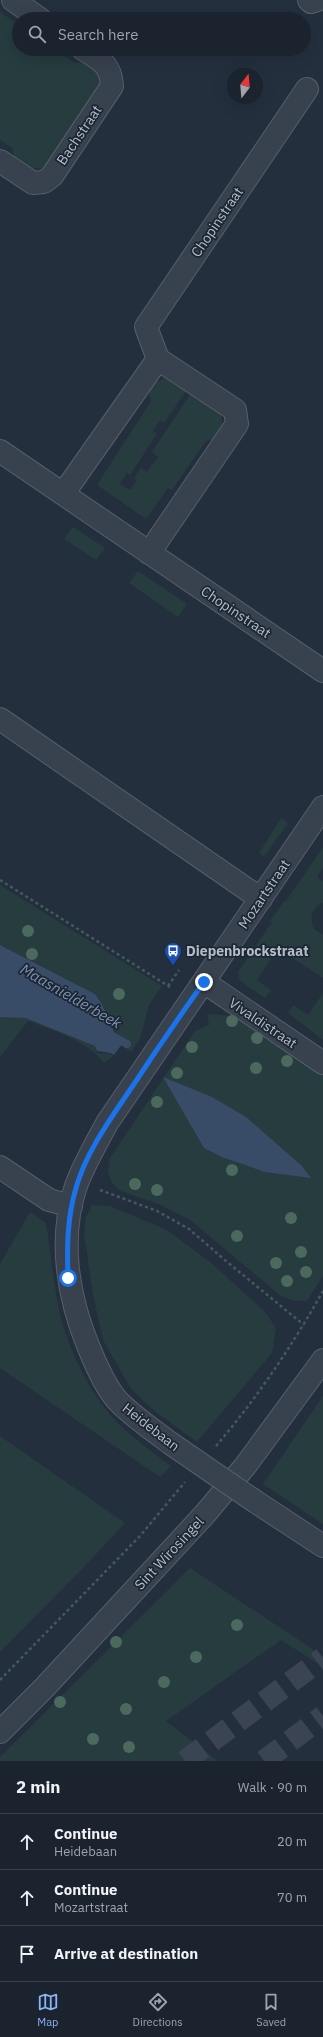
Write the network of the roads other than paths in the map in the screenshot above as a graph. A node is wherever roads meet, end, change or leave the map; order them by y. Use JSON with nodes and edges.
{"nodes":[{"id":1,"x":13,"y":0,"type":"edge"},
{"id":2,"x":308,"y":0,"type":"edge"},
{"id":3,"x":317,"y":0,"type":"edge"},
{"id":4,"x":30,"y":12,"type":"edge"},
{"id":5,"x":93,"y":56,"type":"edge"},
{"id":6,"x":307,"y":89,"type":"dead end"},
{"id":7,"x":0,"y":161,"type":"edge"},
{"id":8,"x":158,"y":358,"type":"junction"},
{"id":9,"x":0,"y":451,"type":"edge"},
{"id":10,"x":63,"y":494,"type":"junction"},
{"id":11,"x":149,"y":553,"type":"junction"},
{"id":12,"x":323,"y":671,"type":"edge"},
{"id":13,"x":0,"y":719,"type":"edge"},
{"id":14,"x":323,"y":807,"type":"edge"},
{"id":15,"x":261,"y":899,"type":"junction"},
{"id":16,"x":204,"y":982,"type":"junction"},
{"id":17,"x":323,"y":1063,"type":"edge"},
{"id":18,"x":0,"y":1167,"type":"edge"},
{"id":19,"x":74,"y":1196,"type":"junction"},
{"id":20,"x":323,"y":1360,"type":"edge"},
{"id":21,"x":323,"y":1546,"type":"edge"},
{"id":22,"x":0,"y":1732,"type":"edge"}],
"edges":[{"from":1,"to":4,"type":"street"},
{"from":2,"to":3,"type":"street"},
{"from":5,"to":7,"type":"street","name":"Bachstraat"},
{"from":6,"to":8,"type":"street","name":"Chopinstraat"},
{"from":8,"to":10,"type":"street"},
{"from":8,"to":11,"type":"street"},
{"from":9,"to":10,"type":"street","name":"Chopinstraat"},
{"from":10,"to":11,"type":"street","name":"Chopinstraat"},
{"from":11,"to":12,"type":"street","name":"Chopinstraat"},
{"from":13,"to":15,"type":"street"},
{"from":14,"to":15,"type":"street","name":"Mozartstraat"},
{"from":15,"to":16,"type":"street","name":"Mozartstraat"},
{"from":16,"to":17,"type":"street","name":"Vivaldistraat"},
{"from":16,"to":19,"type":"street","name":"Mozartstraat"},
{"from":18,"to":19,"type":"street"},
{"from":19,"to":21,"type":"street","name":"Heidebaan","bridge":true},
{"from":20,"to":22,"type":"street","name":"Sint Wirosingel"}]}
